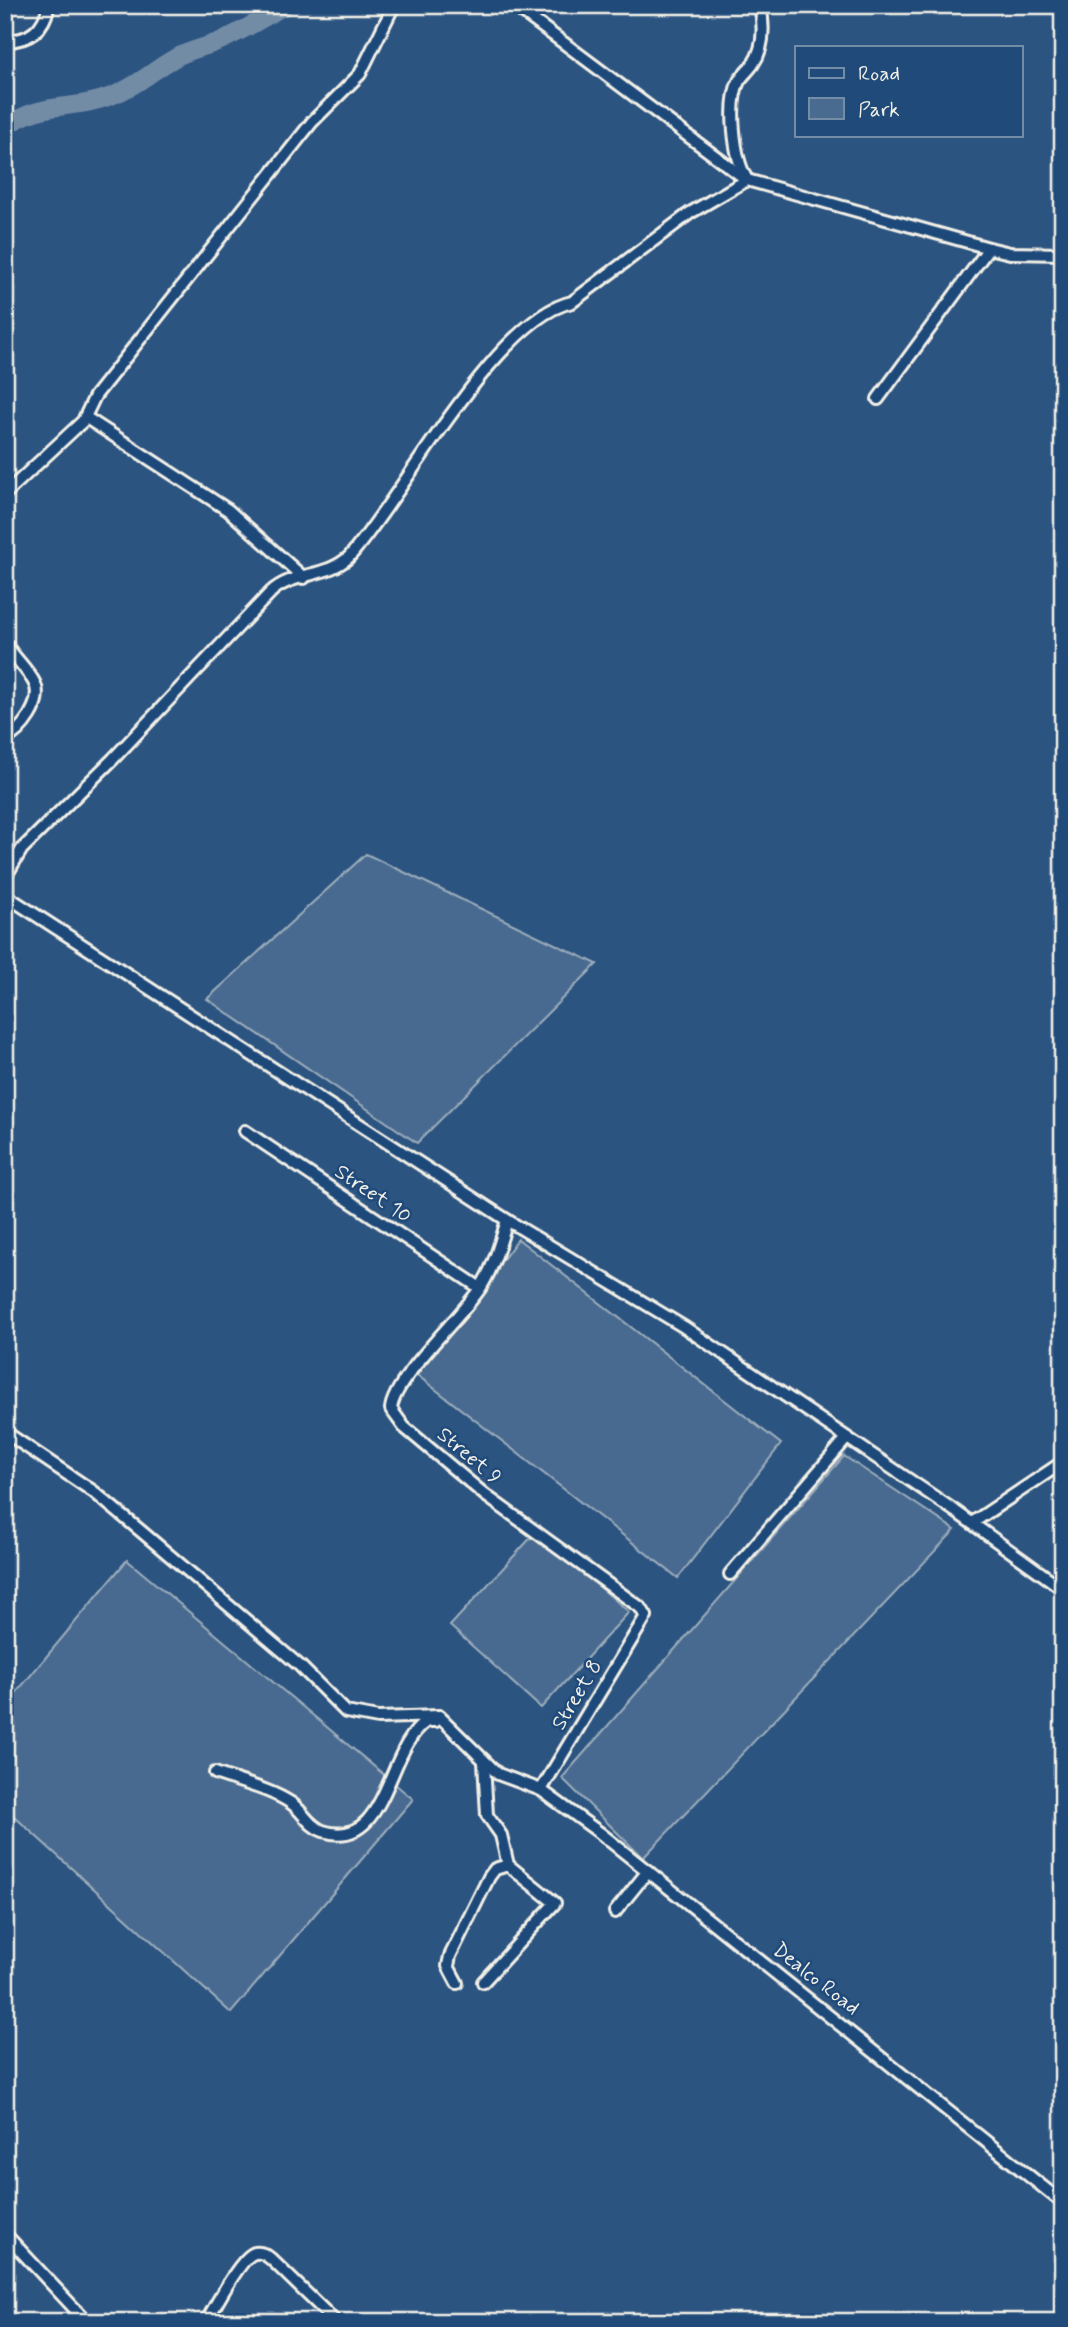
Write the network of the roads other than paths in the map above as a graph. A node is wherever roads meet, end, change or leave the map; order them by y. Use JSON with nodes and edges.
{"nodes":[{"id":1,"x":49,"y":5,"type":"edge"},
{"id":2,"x":394,"y":5,"type":"edge"},
{"id":3,"x":513,"y":5,"type":"edge"},
{"id":4,"x":760,"y":5,"type":"edge"},
{"id":5,"x":5,"y":41,"type":"edge"},
{"id":6,"x":747,"y":180,"type":"junction"},
{"id":7,"x":989,"y":248,"type":"junction"},
{"id":8,"x":1063,"y":254,"type":"edge"},
{"id":9,"x":878,"y":399,"type":"dead end"},
{"id":10,"x":85,"y":417,"type":"junction"},
{"id":11,"x":5,"y":494,"type":"edge"},
{"id":12,"x":304,"y":578,"type":"junction"},
{"id":13,"x":5,"y":643,"type":"edge"},
{"id":14,"x":5,"y":739,"type":"edge"},
{"id":15,"x":6,"y":895,"type":"edge"},
{"id":16,"x":245,"y":1131,"type":"dead end"},
{"id":17,"x":506,"y":1220,"type":"junction"},
{"id":18,"x":480,"y":1289,"type":"junction"},
{"id":19,"x":5,"y":1432,"type":"edge"},
{"id":20,"x":847,"y":1438,"type":"junction"},
{"id":21,"x":1063,"y":1462,"type":"edge"},
{"id":22,"x":972,"y":1524,"type":"junction"},
{"id":23,"x":730,"y":1574,"type":"dead end"},
{"id":24,"x":1063,"y":1589,"type":"edge"},
{"id":25,"x":645,"y":1620,"type":"joint"},
{"id":26,"x":449,"y":1723,"type":"junction"},
{"id":27,"x":484,"y":1762,"type":"junction"},
{"id":28,"x":215,"y":1773,"type":"dead end"},
{"id":29,"x":541,"y":1790,"type":"junction"},
{"id":30,"x":508,"y":1865,"type":"junction"},
{"id":31,"x":648,"y":1871,"type":"junction"},
{"id":32,"x":615,"y":1912,"type":"dead end"},
{"id":33,"x":483,"y":1982,"type":"dead end"},
{"id":34,"x":457,"y":1983,"type":"dead end"},
{"id":35,"x":1063,"y":2203,"type":"edge"},
{"id":36,"x":5,"y":2234,"type":"edge"},
{"id":37,"x":87,"y":2322,"type":"edge"},
{"id":38,"x":206,"y":2322,"type":"edge"},
{"id":39,"x":336,"y":2322,"type":"edge"}],
"edges":[{"from":1,"to":5,"type":"street"},
{"from":2,"to":10,"type":"street"},
{"from":3,"to":6,"type":"street"},
{"from":4,"to":6,"type":"street"},
{"from":6,"to":7,"type":"street"},
{"from":6,"to":12,"type":"street"},
{"from":7,"to":8,"type":"street"},
{"from":7,"to":9,"type":"street"},
{"from":10,"to":11,"type":"street"},
{"from":10,"to":12,"type":"street"},
{"from":12,"to":15,"type":"street"},
{"from":13,"to":14,"type":"street"},
{"from":15,"to":17,"type":"street"},
{"from":16,"to":18,"type":"street","name":"Street 10"},
{"from":17,"to":18,"type":"street"},
{"from":17,"to":20,"type":"street"},
{"from":18,"to":25,"type":"street","name":"Street 9"},
{"from":19,"to":26,"type":"street"},
{"from":20,"to":22,"type":"street"},
{"from":20,"to":23,"type":"street"},
{"from":21,"to":22,"type":"street"},
{"from":22,"to":24,"type":"street"},
{"from":25,"to":29,"type":"street","name":"Street 8"},
{"from":26,"to":27,"type":"street","name":"Dealco Road"},
{"from":26,"to":28,"type":"street"},
{"from":27,"to":29,"type":"street","name":"Dealco Road"},
{"from":27,"to":30,"type":"street"},
{"from":29,"to":31,"type":"street","name":"Dealco Road"},
{"from":30,"to":33,"type":"street"},
{"from":30,"to":34,"type":"street"},
{"from":31,"to":32,"type":"street"},
{"from":31,"to":35,"type":"street","name":"Dealco Road"},
{"from":36,"to":37,"type":"street"},
{"from":38,"to":39,"type":"street"}]}
